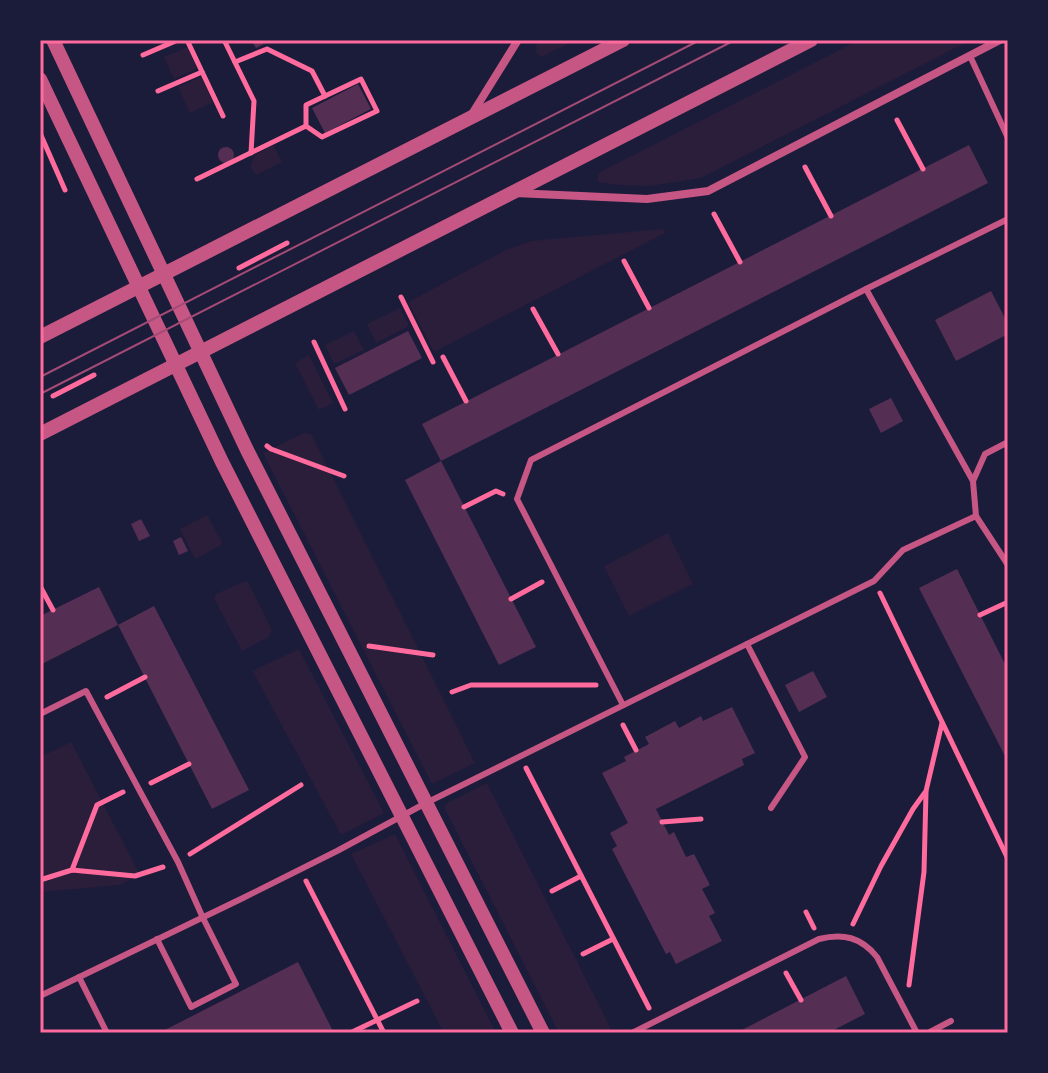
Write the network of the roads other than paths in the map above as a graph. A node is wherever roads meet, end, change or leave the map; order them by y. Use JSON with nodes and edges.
{"nodes":[{"id":1,"x":53,"y":40,"type":"edge"},
{"id":2,"x":518,"y":40,"type":"edge"},
{"id":3,"x":623,"y":40,"type":"edge"},
{"id":4,"x":811,"y":40,"type":"edge"},
{"id":5,"x":1000,"y":40,"type":"edge"},
{"id":6,"x":970,"y":56,"type":"junction"},
{"id":7,"x":40,"y":79,"type":"edge"},
{"id":8,"x":469,"y":119,"type":"junction"},
{"id":9,"x":1008,"y":138,"type":"edge"},
{"id":10,"x":510,"y":193,"type":"junction"},
{"id":11,"x":1008,"y":219,"type":"edge"},
{"id":12,"x":163,"y":274,"type":"junction"},
{"id":13,"x":139,"y":287,"type":"junction"},
{"id":14,"x":866,"y":289,"type":"junction"},
{"id":15,"x":40,"y":337,"type":"edge"},
{"id":16,"x":200,"y":352,"type":"junction"},
{"id":17,"x":176,"y":365,"type":"junction"},
{"id":18,"x":40,"y":434,"type":"edge"},
{"id":19,"x":1008,"y":442,"type":"edge"},
{"id":20,"x":973,"y":481,"type":"junction"},
{"id":21,"x":976,"y":516,"type":"junction"},
{"id":22,"x":1008,"y":565,"type":"edge"},
{"id":23,"x":747,"y":644,"type":"junction"},
{"id":24,"x":623,"y":705,"type":"junction"},
{"id":25,"x":40,"y":714,"type":"edge"},
{"id":26,"x":426,"y":803,"type":"junction"},
{"id":27,"x":771,"y":808,"type":"dead end"},
{"id":28,"x":401,"y":815,"type":"junction"},
{"id":29,"x":203,"y":918,"type":"junction"},
{"id":30,"x":157,"y":939,"type":"junction"},
{"id":31,"x":79,"y":977,"type":"junction"},
{"id":32,"x":40,"y":996,"type":"edge"},
{"id":33,"x":951,"y":1021,"type":"dead end"},
{"id":34,"x":107,"y":1033,"type":"edge"},
{"id":35,"x":512,"y":1033,"type":"edge"},
{"id":36,"x":543,"y":1033,"type":"edge"},
{"id":37,"x":632,"y":1033,"type":"edge"},
{"id":38,"x":917,"y":1033,"type":"edge"},
{"id":39,"x":928,"y":1033,"type":"edge"}],
"edges":[{"from":1,"to":12,"type":"street"},
{"from":2,"to":8,"type":"street"},
{"from":3,"to":8,"type":"street"},
{"from":4,"to":10,"type":"street"},
{"from":5,"to":6,"type":"street"},
{"from":6,"to":9,"type":"lane"},
{"from":6,"to":10,"type":"street"},
{"from":7,"to":13,"type":"street"},
{"from":8,"to":12,"type":"street"},
{"from":10,"to":16,"type":"street"},
{"from":11,"to":14,"type":"lane"},
{"from":12,"to":13,"type":"street"},
{"from":12,"to":16,"type":"street"},
{"from":13,"to":15,"type":"street"},
{"from":13,"to":17,"type":"street"},
{"from":14,"to":20,"type":"lane"},
{"from":14,"to":24,"type":"lane"},
{"from":16,"to":17,"type":"street"},
{"from":16,"to":26,"type":"street"},
{"from":17,"to":18,"type":"street"},
{"from":17,"to":28,"type":"street"},
{"from":19,"to":20,"type":"lane"},
{"from":20,"to":21,"type":"lane"},
{"from":21,"to":22,"type":"lane"},
{"from":21,"to":23,"type":"lane"},
{"from":23,"to":24,"type":"lane"},
{"from":23,"to":27,"type":"lane"},
{"from":24,"to":26,"type":"lane"},
{"from":25,"to":29,"type":"lane"},
{"from":26,"to":28,"type":"lane"},
{"from":26,"to":36,"type":"street"},
{"from":28,"to":29,"type":"lane"},
{"from":28,"to":35,"type":"street"},
{"from":29,"to":30,"type":"lane"},
{"from":29,"to":30,"type":"lane"},
{"from":30,"to":31,"type":"lane"},
{"from":31,"to":32,"type":"lane"},
{"from":31,"to":34,"type":"lane"},
{"from":33,"to":39,"type":"lane"},
{"from":37,"to":38,"type":"lane"}]}
